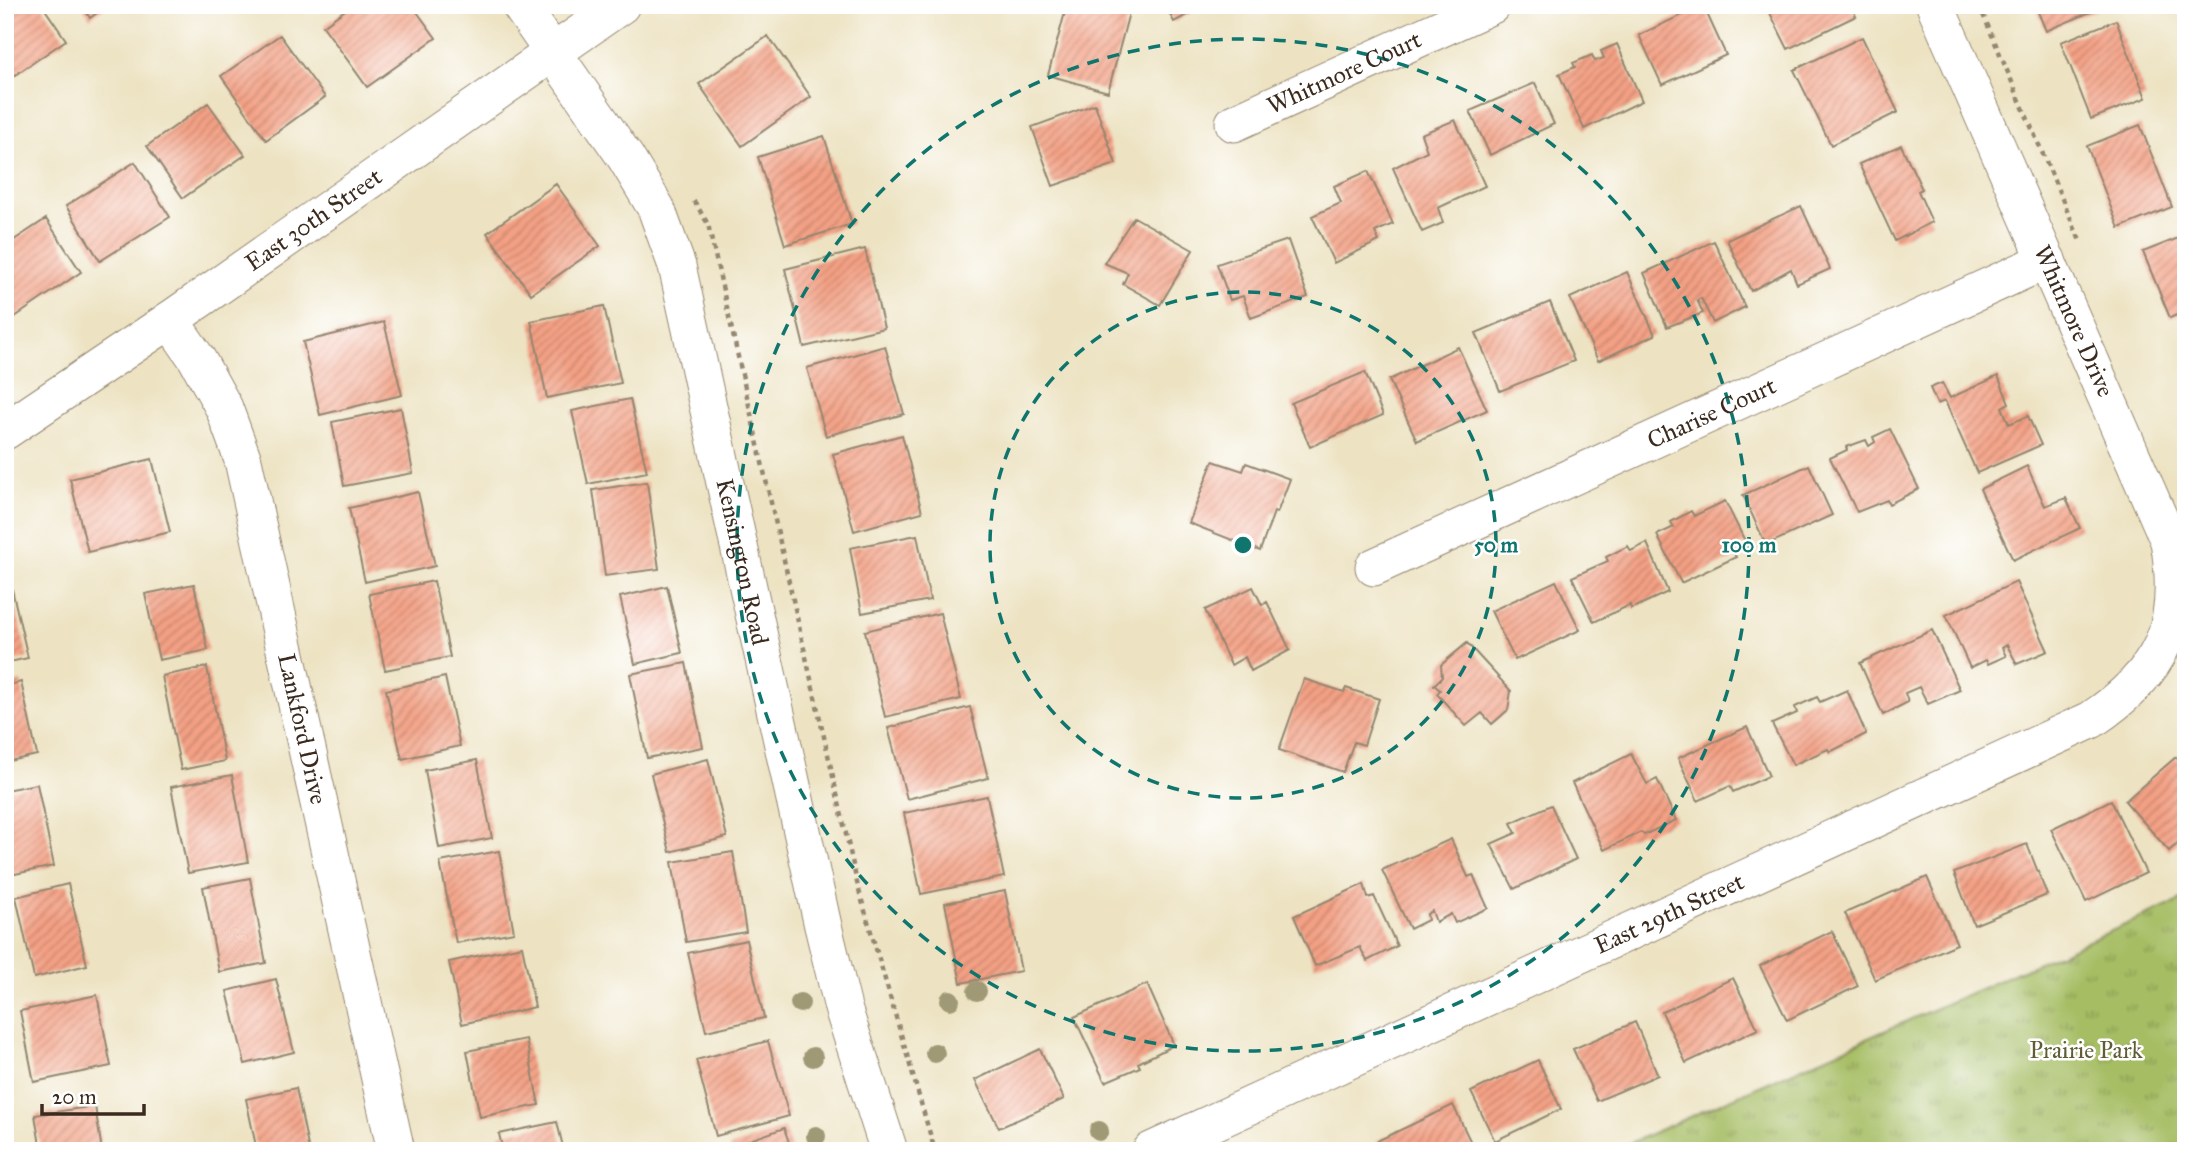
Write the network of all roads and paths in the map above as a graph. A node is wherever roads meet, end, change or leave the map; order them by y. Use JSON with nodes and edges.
{"nodes":[{"id":1,"x":520,"y":5,"type":"edge"},
{"id":2,"x":621,"y":5,"type":"edge"},
{"id":3,"x":1492,"y":5,"type":"edge"},
{"id":4,"x":1935,"y":5,"type":"edge"},
{"id":5,"x":553,"y":53,"type":"junction"},
{"id":6,"x":1234,"y":124,"type":"dead end"},
{"id":7,"x":2047,"y":260,"type":"junction"},
{"id":8,"x":170,"y":320,"type":"junction"},
{"id":9,"x":5,"y":431,"type":"edge"},
{"id":10,"x":1374,"y":567,"type":"dead end"},
{"id":11,"x":2163,"y":644,"type":"joint"},
{"id":12,"x":396,"y":1151,"type":"edge"},
{"id":13,"x":889,"y":1151,"type":"edge"},
{"id":14,"x":1151,"y":1151,"type":"edge"}],
"edges":[{"from":1,"to":5,"type":"street","name":"Kensington Road"},
{"from":2,"to":5,"type":"street","name":"East 30th Street"},
{"from":3,"to":6,"type":"street","name":"Whitmore Court"},
{"from":4,"to":7,"type":"street","name":"Whitmore Drive"},
{"from":5,"to":8,"type":"street","name":"East 30th Street"},
{"from":5,"to":13,"type":"street","name":"Kensington Road"},
{"from":7,"to":10,"type":"street","name":"Charise Court"},
{"from":7,"to":11,"type":"street","name":"Whitmore Drive"},
{"from":8,"to":9,"type":"street","name":"East 30th Street"},
{"from":8,"to":12,"type":"street","name":"Lankford Drive"},
{"from":11,"to":14,"type":"street","name":"East 29th Street"}]}
